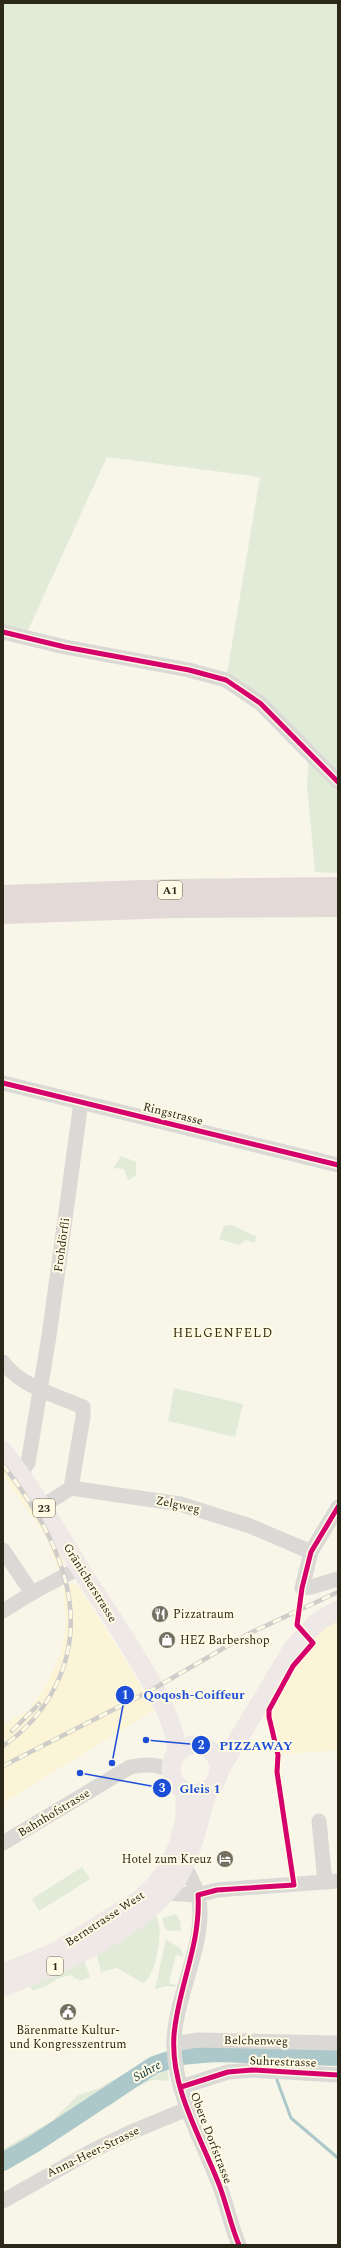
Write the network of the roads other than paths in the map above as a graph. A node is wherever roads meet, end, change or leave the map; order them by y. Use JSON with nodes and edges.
{"nodes":[{"id":1,"x":3,"y":632,"type":"edge"},
{"id":2,"x":338,"y":782,"type":"edge"},
{"id":3,"x":338,"y":888,"type":"edge"},
{"id":4,"x":3,"y":896,"type":"edge"},
{"id":5,"x":338,"y":906,"type":"edge"},
{"id":6,"x":3,"y":913,"type":"edge"},
{"id":7,"x":3,"y":1083,"type":"edge"},
{"id":8,"x":81,"y":1102,"type":"junction"},
{"id":9,"x":338,"y":1165,"type":"edge"},
{"id":10,"x":3,"y":1362,"type":"edge"},
{"id":11,"x":41,"y":1389,"type":"junction"},
{"id":12,"x":3,"y":1451,"type":"edge"},
{"id":13,"x":20,"y":1473,"type":"junction"},
{"id":14,"x":71,"y":1488,"type":"junction"},
{"id":15,"x":43,"y":1506,"type":"junction"},
{"id":16,"x":338,"y":1506,"type":"edge"},
{"id":17,"x":3,"y":1550,"type":"edge"},
{"id":18,"x":311,"y":1552,"type":"junction"},
{"id":19,"x":79,"y":1568,"type":"junction"},
{"id":20,"x":338,"y":1579,"type":"edge"},
{"id":21,"x":32,"y":1593,"type":"junction"},
{"id":22,"x":338,"y":1610,"type":"edge"},
{"id":23,"x":3,"y":1611,"type":"edge"},
{"id":24,"x":170,"y":1720,"type":"junction"},
{"id":25,"x":237,"y":1739,"type":"junction"},
{"id":26,"x":203,"y":1747,"type":"junction"},
{"id":27,"x":176,"y":1754,"type":"junction"},
{"id":28,"x":219,"y":1771,"type":"junction"},
{"id":29,"x":171,"y":1772,"type":"junction"},
{"id":30,"x":183,"y":1790,"type":"junction"},
{"id":31,"x":208,"y":1790,"type":"junction"},
{"id":32,"x":319,"y":1821,"type":"dead end"},
{"id":33,"x":3,"y":1843,"type":"edge"},
{"id":34,"x":184,"y":1865,"type":"junction"},
{"id":35,"x":332,"y":1882,"type":"edge"},
{"id":36,"x":166,"y":1893,"type":"junction"},
{"id":37,"x":198,"y":1895,"type":"junction"},
{"id":38,"x":3,"y":1973,"type":"edge"},
{"id":39,"x":3,"y":1987,"type":"edge"},
{"id":40,"x":338,"y":2043,"type":"edge"},
{"id":41,"x":174,"y":2046,"type":"junction"},
{"id":42,"x":338,"y":2075,"type":"edge"},
{"id":43,"x":181,"y":2087,"type":"junction"},
{"id":44,"x":188,"y":2110,"type":"junction"},
{"id":45,"x":3,"y":2201,"type":"edge"},
{"id":46,"x":239,"y":2245,"type":"edge"}],
"edges":[{"from":1,"to":2,"type":"street"},
{"from":3,"to":4,"type":"highway","number":"A1"},
{"from":5,"to":6,"type":"highway","number":"A1"},
{"from":7,"to":8,"type":"street","name":"Ringstrasse"},
{"from":8,"to":9,"type":"street","name":"Ringstrasse"},
{"from":8,"to":11,"type":"street","name":"Frohdörfli"},
{"from":10,"to":11,"type":"street"},
{"from":11,"to":13,"type":"street","name":"Frohdörfli"},
{"from":11,"to":14,"type":"street"},
{"from":12,"to":13,"type":"main road","name":"Gränicherstrasse","number":"23"},
{"from":13,"to":15,"type":"main road","name":"Gränicherstrasse","number":"23"},
{"from":14,"to":15,"type":"street"},
{"from":14,"to":18,"type":"street","name":"Zelgweg"},
{"from":15,"to":19,"type":"main road","name":"Gränicherstrasse","number":"23"},
{"from":16,"to":18,"type":"street"},
{"from":17,"to":21,"type":"street"},
{"from":18,"to":20,"type":"street"},
{"from":19,"to":21,"type":"street"},
{"from":19,"to":24,"type":"main road","name":"Gränicherstrasse","number":"23"},
{"from":21,"to":23,"type":"street"},
{"from":22,"to":25,"type":"main road","number":"1"},
{"from":24,"to":26,"type":"main road","name":"Gränicherstrasse","number":"23"},
{"from":24,"to":27,"type":"main road","name":"Gränicherstrasse","number":"23"},
{"from":25,"to":26,"type":"main road"},
{"from":25,"to":28,"type":"main road","number":"1"},
{"from":26,"to":27,"type":"main road"},
{"from":26,"to":28,"type":"main road"},
{"from":27,"to":29,"type":"main road"},
{"from":28,"to":31,"type":"main road","number":"1"},
{"from":29,"to":30,"type":"main road"},
{"from":29,"to":33,"type":"street","name":"Bahnhofstrasse"},
{"from":30,"to":31,"type":"main road"},
{"from":30,"to":38,"type":"main road","name":"Bernstrasse West"},
{"from":31,"to":34,"type":"main road","name":"Bernstrasse West","number":"1"},
{"from":32,"to":35,"type":"street"},
{"from":34,"to":36,"type":"main road","name":"Bernstrasse West","number":"1"},
{"from":34,"to":37,"type":"street"},
{"from":35,"to":37,"type":"street"},
{"from":36,"to":37,"type":"street"},
{"from":36,"to":39,"type":"main road","name":"Bernstrasse West","number":"1"},
{"from":37,"to":41,"type":"street","name":"Obere Dorfstrasse"},
{"from":40,"to":41,"type":"street","name":"Belchenweg"},
{"from":41,"to":43,"type":"street","name":"Obere Dorfstrasse"},
{"from":42,"to":43,"type":"street","name":"Suhrestrasse"},
{"from":43,"to":44,"type":"street","name":"Obere Dorfstrasse"},
{"from":44,"to":45,"type":"street","name":"Anna-Heer-Strasse"},
{"from":44,"to":46,"type":"street","name":"Obere Dorfstrasse"}]}
